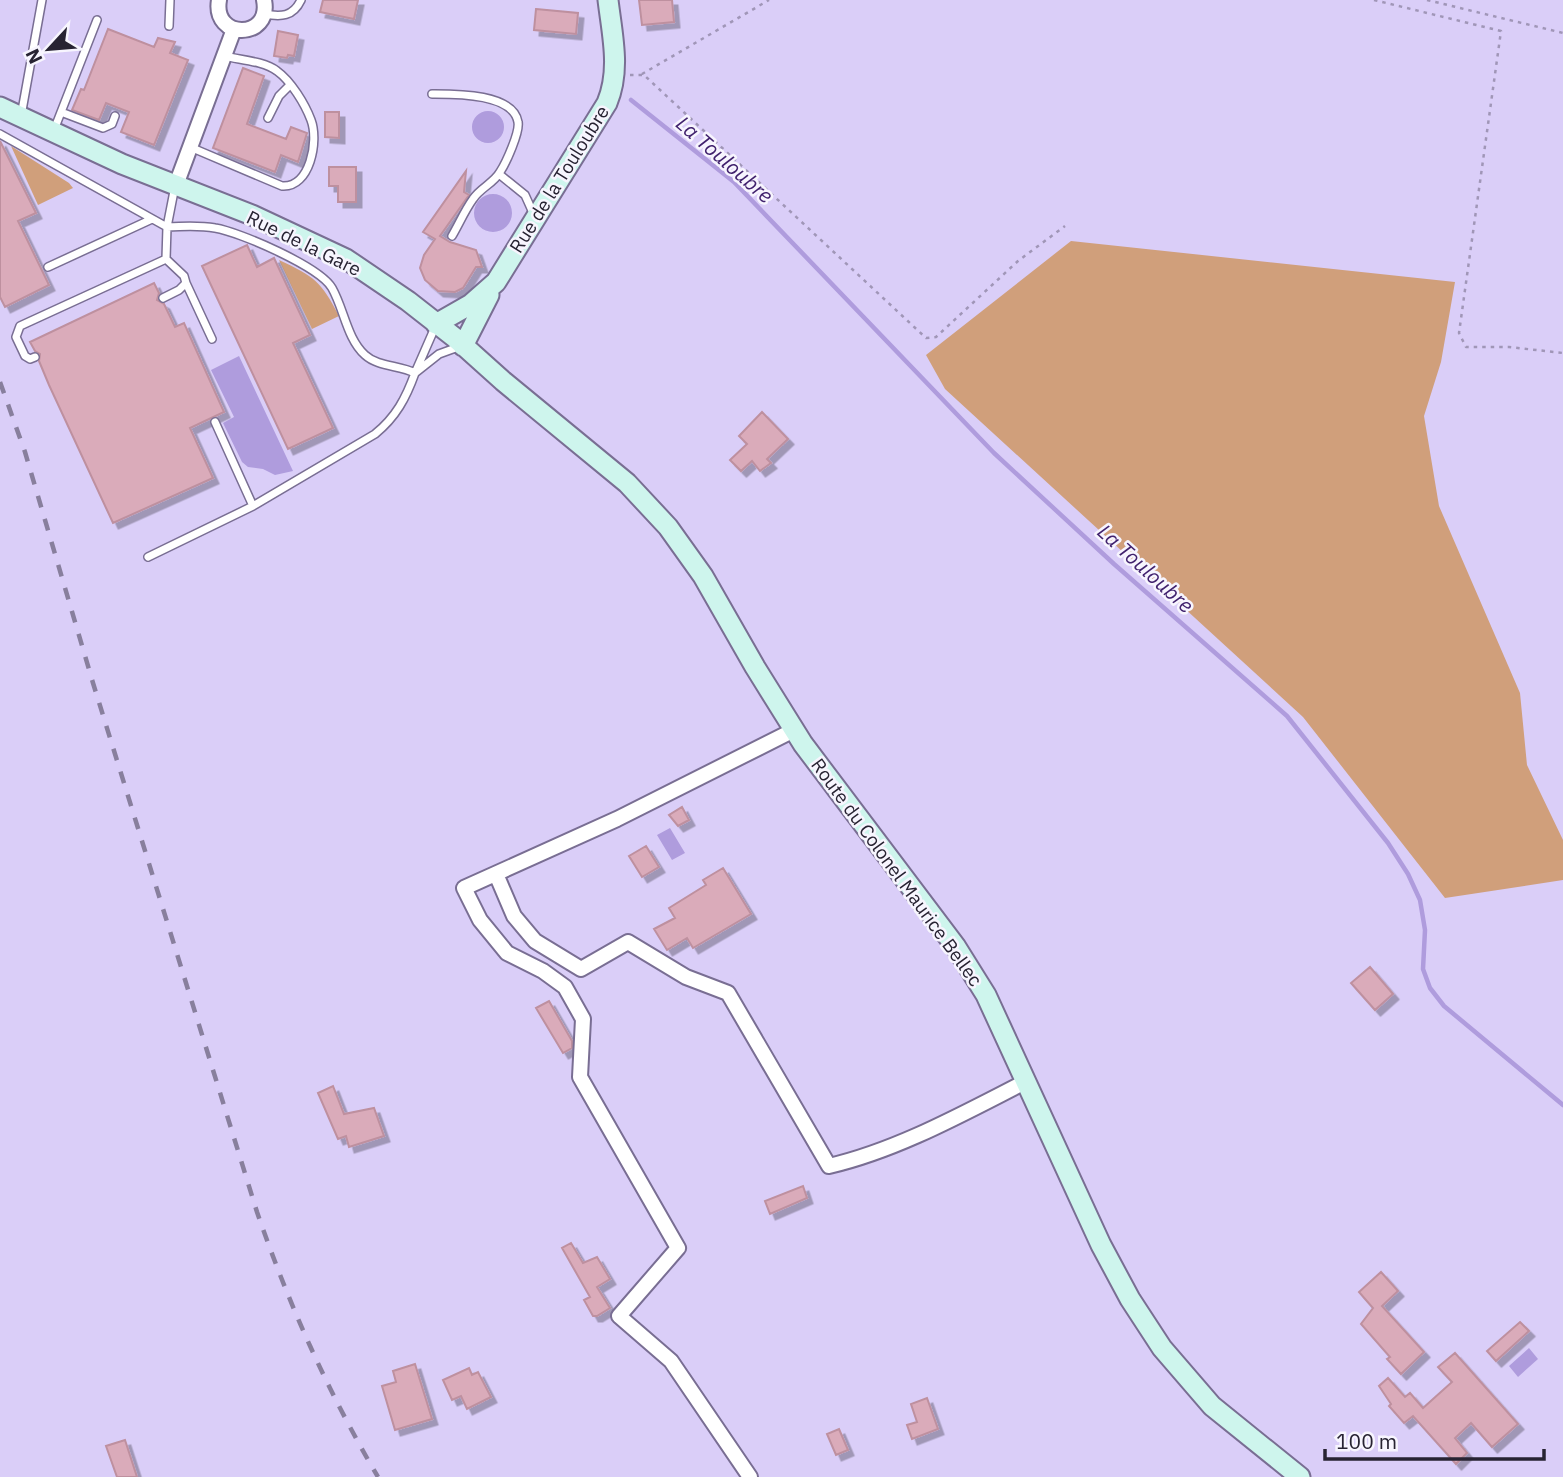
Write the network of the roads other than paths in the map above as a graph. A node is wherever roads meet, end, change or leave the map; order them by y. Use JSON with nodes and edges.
{"nodes":[{"id":1,"x":42,"y":0,"type":"edge"},
{"id":2,"x":170,"y":0,"type":"edge"},
{"id":3,"x":219,"y":0,"type":"edge"},
{"id":4,"x":301,"y":0,"type":"edge"},
{"id":5,"x":608,"y":0,"type":"edge"},
{"id":6,"x":264,"y":7,"type":"edge"},
{"id":7,"x":97,"y":20,"type":"dead end"},
{"id":8,"x":169,"y":26,"type":"dead end"},
{"id":9,"x":234,"y":29,"type":"junction"},
{"id":10,"x":224,"y":56,"type":"junction"},
{"id":11,"x":290,"y":85,"type":"junction"},
{"id":12,"x":432,"y":94,"type":"dead end"},
{"id":13,"x":0,"y":107,"type":"edge"},
{"id":14,"x":61,"y":112,"type":"junction"},
{"id":15,"x":115,"y":116,"type":"dead end"},
{"id":16,"x":20,"y":117,"type":"junction"},
{"id":17,"x":268,"y":118,"type":"dead end"},
{"id":18,"x":53,"y":132,"type":"junction"},
{"id":19,"x":0,"y":134,"type":"edge"},
{"id":20,"x":190,"y":147,"type":"junction"},
{"id":21,"x":499,"y":174,"type":"junction"},
{"id":22,"x":176,"y":185,"type":"junction"},
{"id":23,"x":536,"y":197,"type":"junction"},
{"id":24,"x":152,"y":219,"type":"junction"},
{"id":25,"x":167,"y":227,"type":"junction"},
{"id":26,"x":452,"y":236,"type":"dead end"},
{"id":27,"x":166,"y":259,"type":"junction"},
{"id":28,"x":48,"y":267,"type":"dead end"},
{"id":29,"x":496,"y":282,"type":"junction"},
{"id":30,"x":186,"y":283,"type":"junction"},
{"id":31,"x":163,"y":298,"type":"dead end"},
{"id":32,"x":436,"y":324,"type":"junction"},
{"id":33,"x":212,"y":339,"type":"dead end"},
{"id":34,"x":461,"y":343,"type":"junction"},
{"id":35,"x":35,"y":357,"type":"dead end"},
{"id":36,"x":415,"y":373,"type":"junction"},
{"id":37,"x":215,"y":422,"type":"dead end"},
{"id":38,"x":253,"y":506,"type":"junction"},
{"id":39,"x":148,"y":557,"type":"dead end"},
{"id":40,"x":794,"y":730,"type":"junction"},
{"id":41,"x":496,"y":874,"type":"junction"},
{"id":42,"x":1027,"y":1081,"type":"junction"},
{"id":43,"x":750,"y":1477,"type":"edge"},
{"id":44,"x":1300,"y":1477,"type":"edge"}],
"edges":[{"from":1,"to":16,"type":"lane"},
{"from":2,"to":8,"type":"lane"},
{"from":3,"to":9,"type":"street"},
{"from":4,"to":6,"type":"lane"},
{"from":5,"to":23,"type":"main road","name":"Rue de la Touloubre"},
{"from":6,"to":9,"type":"street"},
{"from":7,"to":14,"type":"lane"},
{"from":9,"to":10,"type":"street"},
{"from":10,"to":11,"type":"lane"},
{"from":10,"to":20,"type":"street"},
{"from":11,"to":17,"type":"lane"},
{"from":11,"to":20,"type":"lane"},
{"from":12,"to":21,"type":"lane"},
{"from":13,"to":16,"type":"main road","name":"Rue de la Gare"},
{"from":14,"to":15,"type":"lane"},
{"from":14,"to":18,"type":"lane"},
{"from":16,"to":18,"type":"main road","name":"Rue de la Gare"},
{"from":18,"to":22,"type":"main road","name":"Rue de la Gare"},
{"from":19,"to":24,"type":"lane"},
{"from":20,"to":22,"type":"street"},
{"from":21,"to":23,"type":"lane"},
{"from":21,"to":26,"type":"lane"},
{"from":22,"to":25,"type":"lane"},
{"from":22,"to":32,"type":"main road","name":"Rue de la Gare"},
{"from":23,"to":29,"type":"main road","name":"Rue de la Touloubre"},
{"from":24,"to":25,"type":"lane"},
{"from":24,"to":28,"type":"lane"},
{"from":25,"to":27,"type":"lane"},
{"from":25,"to":36,"type":"lane"},
{"from":27,"to":30,"type":"lane"},
{"from":27,"to":35,"type":"lane"},
{"from":29,"to":32,"type":"main road","name":"Rue de la Touloubre"},
{"from":29,"to":34,"type":"main road"},
{"from":30,"to":31,"type":"lane"},
{"from":30,"to":33,"type":"lane"},
{"from":32,"to":34,"type":"main road","name":"Rue de la Gare"},
{"from":32,"to":36,"type":"lane"},
{"from":34,"to":36,"type":"lane"},
{"from":34,"to":40,"type":"main road","name":"Route du Colonel Maurice Bellec"},
{"from":36,"to":38,"type":"lane"},
{"from":37,"to":38,"type":"lane"},
{"from":38,"to":39,"type":"lane"},
{"from":40,"to":41,"type":"street"},
{"from":40,"to":42,"type":"main road","name":"Route du Colonel Maurice Bellec"},
{"from":41,"to":42,"type":"street"},
{"from":41,"to":43,"type":"street"},
{"from":42,"to":44,"type":"main road","name":"Route du Colonel Maurice Bellec"}]}
